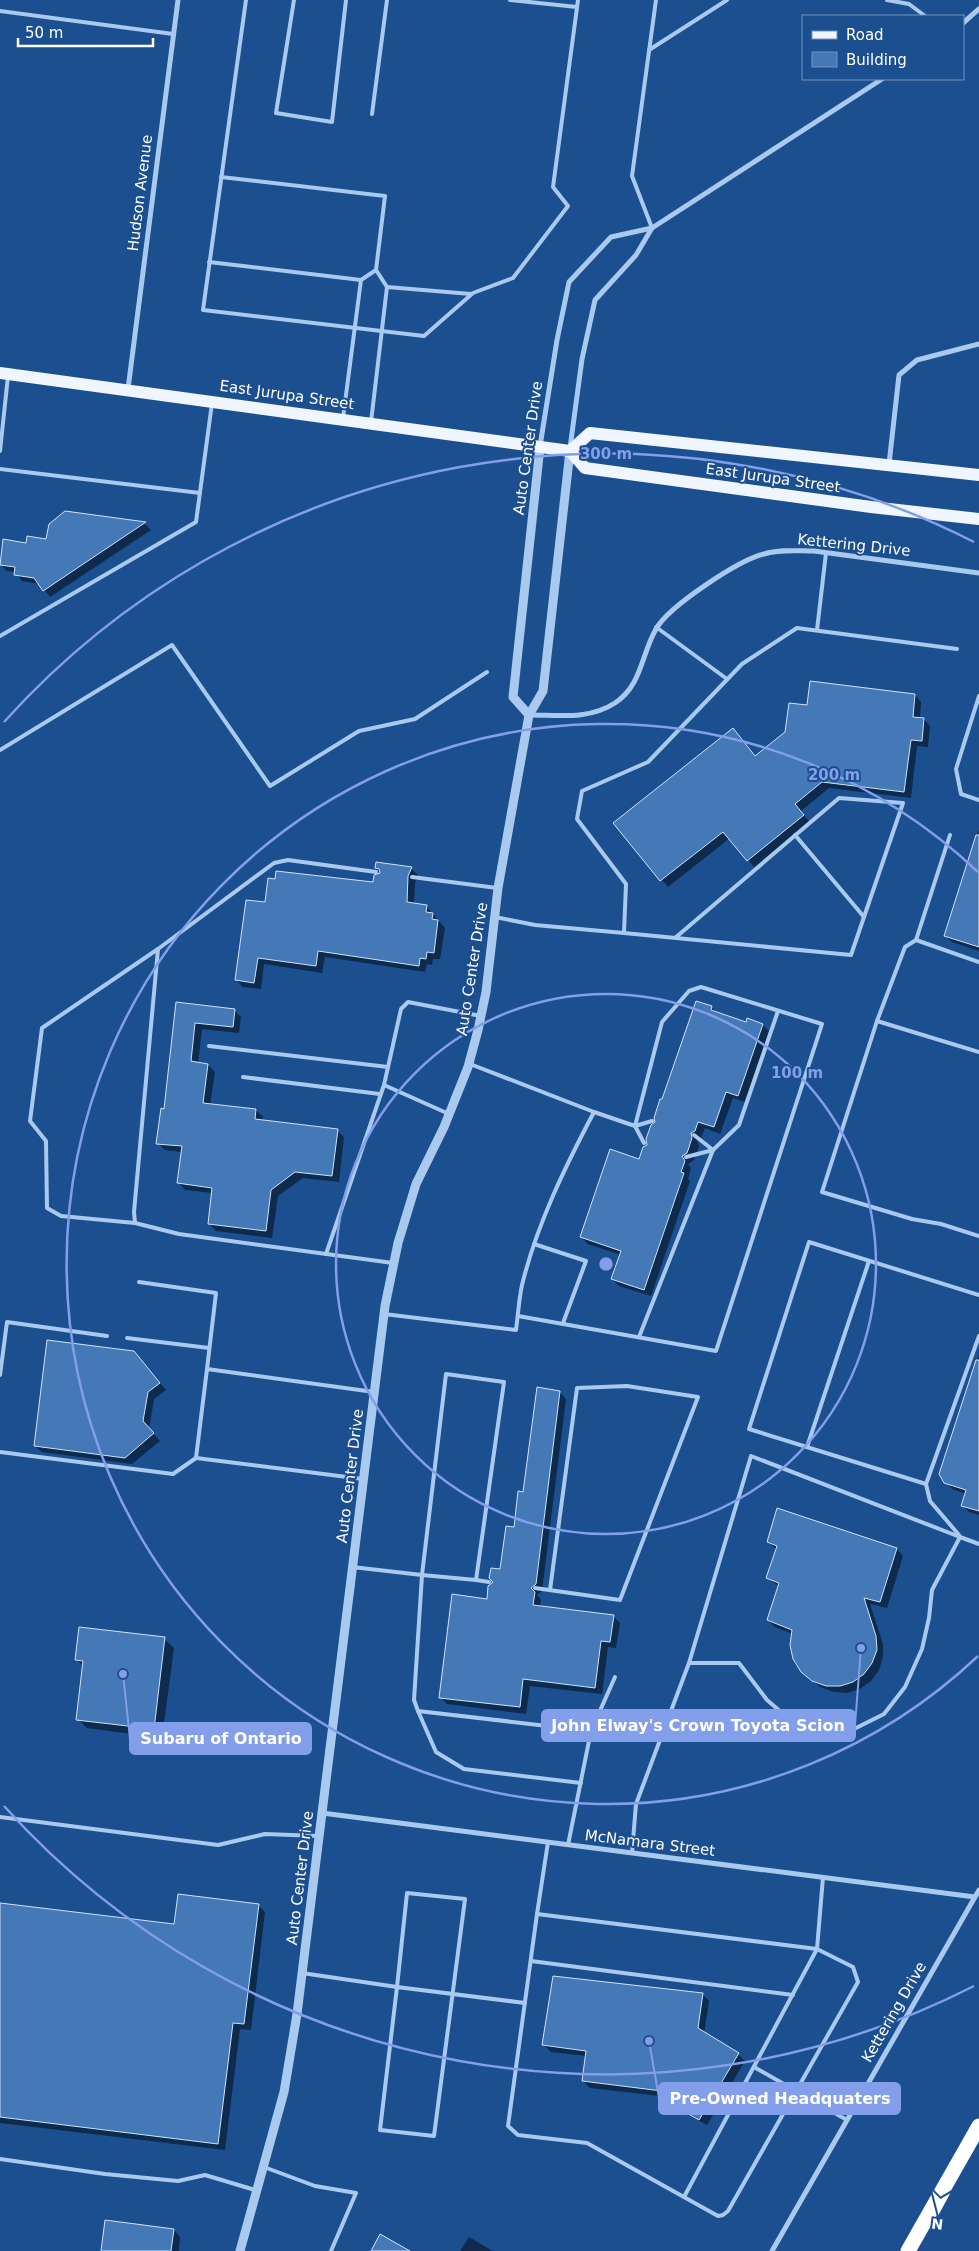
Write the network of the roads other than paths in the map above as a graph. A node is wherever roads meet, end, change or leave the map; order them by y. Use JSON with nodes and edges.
{"nodes":[{"id":1,"x":178,"y":0,"type":"edge"},
{"id":2,"x":246,"y":0,"type":"edge"},
{"id":3,"x":294,"y":0,"type":"edge"},
{"id":4,"x":346,"y":0,"type":"edge"},
{"id":5,"x":387,"y":0,"type":"edge"},
{"id":6,"x":510,"y":0,"type":"edge"},
{"id":7,"x":578,"y":0,"type":"edge"},
{"id":8,"x":656,"y":0,"type":"edge"},
{"id":9,"x":727,"y":0,"type":"edge"},
{"id":10,"x":887,"y":0,"type":"edge"},
{"id":11,"x":578,"y":7,"type":"junction"},
{"id":12,"x":979,"y":9,"type":"edge"},
{"id":13,"x":0,"y":11,"type":"edge"},
{"id":14,"x":924,"y":15,"type":"edge"},
{"id":15,"x":964,"y":22,"type":"edge"},
{"id":16,"x":173,"y":34,"type":"junction"},
{"id":17,"x":650,"y":50,"type":"junction"},
{"id":18,"x":880,"y":80,"type":"edge"},
{"id":19,"x":372,"y":114,"type":"dead end"},
{"id":20,"x":221,"y":177,"type":"junction"},
{"id":21,"x":652,"y":228,"type":"junction"},
{"id":22,"x":209,"y":262,"type":"junction"},
{"id":23,"x":376,"y":270,"type":"junction"},
{"id":24,"x":361,"y":280,"type":"junction"},
{"id":25,"x":387,"y":287,"type":"junction"},
{"id":26,"x":471,"y":294,"type":"junction"},
{"id":27,"x":354,"y":328,"type":"junction"},
{"id":28,"x":381,"y":331,"type":"junction"},
{"id":29,"x":979,"y":344,"type":"edge"},
{"id":30,"x":4,"y":374,"type":"edge"},
{"id":31,"x":128,"y":389,"type":"junction"},
{"id":32,"x":213,"y":401,"type":"junction"},
{"id":33,"x":343,"y":419,"type":"junction"},
{"id":34,"x":371,"y":423,"type":"junction"},
{"id":35,"x":540,"y":448,"type":"junction"},
{"id":36,"x":0,"y":452,"type":"edge"},
{"id":37,"x":570,"y":452,"type":"junction"},
{"id":38,"x":888,"y":467,"type":"junction"},
{"id":39,"x":0,"y":469,"type":"edge"},
{"id":40,"x":979,"y":475,"type":"edge"},
{"id":41,"x":200,"y":493,"type":"junction"},
{"id":42,"x":979,"y":520,"type":"edge"},
{"id":43,"x":826,"y":553,"type":"junction"},
{"id":44,"x":979,"y":573,"type":"edge"},
{"id":45,"x":656,"y":627,"type":"junction"},
{"id":46,"x":817,"y":630,"type":"junction"},
{"id":47,"x":0,"y":636,"type":"edge"},
{"id":48,"x":957,"y":648,"type":"dead end"},
{"id":49,"x":487,"y":672,"type":"dead end"},
{"id":50,"x":727,"y":678,"type":"junction"},
{"id":51,"x":979,"y":696,"type":"edge"},
{"id":52,"x":529,"y":715,"type":"junction"},
{"id":53,"x":0,"y":750,"type":"edge"},
{"id":54,"x":979,"y":800,"type":"edge"},
{"id":55,"x":795,"y":835,"type":"junction"},
{"id":56,"x":950,"y":835,"type":"dead end"},
{"id":57,"x":376,"y":872,"type":"dead end"},
{"id":58,"x":412,"y":877,"type":"dead end"},
{"id":59,"x":498,"y":888,"type":"junction"},
{"id":60,"x":495,"y":917,"type":"junction"},
{"id":61,"x":864,"y":917,"type":"junction"},
{"id":62,"x":624,"y":933,"type":"junction"},
{"id":63,"x":675,"y":938,"type":"junction"},
{"id":64,"x":916,"y":940,"type":"junction"},
{"id":65,"x":158,"y":950,"type":"junction"},
{"id":66,"x":979,"y":962,"type":"edge"},
{"id":67,"x":778,"y":1011,"type":"junction"},
{"id":68,"x":481,"y":1016,"type":"junction"},
{"id":69,"x":877,"y":1020,"type":"junction"},
{"id":70,"x":209,"y":1046,"type":"dead end"},
{"id":71,"x":979,"y":1052,"type":"edge"},
{"id":72,"x":469,"y":1064,"type":"junction"},
{"id":73,"x":388,"y":1067,"type":"junction"},
{"id":74,"x":243,"y":1077,"type":"dead end"},
{"id":75,"x":384,"y":1085,"type":"junction"},
{"id":76,"x":380,"y":1094,"type":"junction"},
{"id":77,"x":594,"y":1112,"type":"junction"},
{"id":78,"x":449,"y":1114,"type":"junction"},
{"id":79,"x":652,"y":1121,"type":"dead end"},
{"id":80,"x":635,"y":1126,"type":"junction"},
{"id":81,"x":694,"y":1135,"type":"dead end"},
{"id":82,"x":644,"y":1143,"type":"dead end"},
{"id":83,"x":713,"y":1150,"type":"junction"},
{"id":84,"x":686,"y":1157,"type":"dead end"},
{"id":85,"x":136,"y":1223,"type":"junction"},
{"id":86,"x":979,"y":1236,"type":"edge"},
{"id":87,"x":534,"y":1244,"type":"junction"},
{"id":88,"x":326,"y":1254,"type":"junction"},
{"id":89,"x":869,"y":1261,"type":"junction"},
{"id":90,"x":393,"y":1263,"type":"junction"},
{"id":91,"x":139,"y":1282,"type":"dead end"},
{"id":92,"x":979,"y":1295,"type":"edge"},
{"id":93,"x":384,"y":1314,"type":"junction"},
{"id":94,"x":518,"y":1316,"type":"junction"},
{"id":95,"x":0,"y":1321,"type":"edge"},
{"id":96,"x":7,"y":1322,"type":"junction"},
{"id":97,"x":563,"y":1323,"type":"junction"},
{"id":98,"x":106,"y":1336,"type":"dead end"},
{"id":99,"x":979,"y":1336,"type":"edge"},
{"id":100,"x":639,"y":1337,"type":"junction"},
{"id":101,"x":127,"y":1338,"type":"dead end"},
{"id":102,"x":209,"y":1348,"type":"junction"},
{"id":103,"x":207,"y":1369,"type":"junction"},
{"id":104,"x":0,"y":1375,"type":"edge"},
{"id":105,"x":374,"y":1392,"type":"junction"},
{"id":106,"x":807,"y":1447,"type":"junction"},
{"id":107,"x":0,"y":1452,"type":"edge"},
{"id":108,"x":196,"y":1458,"type":"junction"},
{"id":109,"x":363,"y":1479,"type":"junction"},
{"id":110,"x":926,"y":1484,"type":"junction"},
{"id":111,"x":960,"y":1537,"type":"junction"},
{"id":112,"x":979,"y":1544,"type":"edge"},
{"id":113,"x":352,"y":1567,"type":"junction"},
{"id":114,"x":422,"y":1574,"type":"junction"},
{"id":115,"x":476,"y":1580,"type":"junction"},
{"id":116,"x":489,"y":1582,"type":"dead end"},
{"id":117,"x":535,"y":1588,"type":"dead end"},
{"id":118,"x":550,"y":1590,"type":"junction"},
{"id":119,"x":689,"y":1664,"type":"junction"},
{"id":120,"x":615,"y":1677,"type":"dead end"},
{"id":121,"x":418,"y":1711,"type":"junction"},
{"id":122,"x":591,"y":1731,"type":"junction"},
{"id":123,"x":581,"y":1783,"type":"junction"},
{"id":124,"x":322,"y":1813,"type":"junction"},
{"id":125,"x":0,"y":1817,"type":"edge"},
{"id":126,"x":319,"y":1836,"type":"junction"},
{"id":127,"x":548,"y":1842,"type":"junction"},
{"id":128,"x":568,"y":1845,"type":"junction"},
{"id":129,"x":632,"y":1853,"type":"junction"},
{"id":130,"x":822,"y":1877,"type":"junction"},
{"id":131,"x":979,"y":1890,"type":"edge"},
{"id":132,"x":975,"y":1897,"type":"junction"},
{"id":133,"x":537,"y":1914,"type":"junction"},
{"id":134,"x":817,"y":1949,"type":"junction"},
{"id":135,"x":531,"y":1961,"type":"junction"},
{"id":136,"x":302,"y":1973,"type":"junction"},
{"id":137,"x":397,"y":1987,"type":"junction"},
{"id":138,"x":452,"y":1994,"type":"junction"},
{"id":139,"x":792,"y":1995,"type":"junction"},
{"id":140,"x":525,"y":2003,"type":"junction"},
{"id":141,"x":754,"y":2067,"type":"junction"},
{"id":142,"x":796,"y":2090,"type":"junction"},
{"id":143,"x":847,"y":2120,"type":"junction"},
{"id":144,"x":979,"y":2126,"type":"edge"},
{"id":145,"x":0,"y":2159,"type":"edge"},
{"id":146,"x":264,"y":2168,"type":"junction"},
{"id":147,"x":258,"y":2191,"type":"junction"},
{"id":148,"x":684,"y":2197,"type":"junction"},
{"id":149,"x":240,"y":2251,"type":"edge"},
{"id":150,"x":331,"y":2251,"type":"edge"},
{"id":151,"x":772,"y":2251,"type":"edge"},
{"id":152,"x":908,"y":2251,"type":"edge"}],
"edges":[{"from":1,"to":16,"type":"street","name":"Hudson Avenue"},
{"from":2,"to":20,"type":"lane"},
{"from":3,"to":4,"type":"lane"},
{"from":5,"to":19,"type":"lane"},
{"from":6,"to":11,"type":"lane"},
{"from":7,"to":11,"type":"lane"},
{"from":8,"to":17,"type":"lane"},
{"from":9,"to":17,"type":"lane"},
{"from":10,"to":14,"type":"lane"},
{"from":11,"to":26,"type":"lane"},
{"from":12,"to":15,"type":"street"},
{"from":13,"to":16,"type":"lane"},
{"from":16,"to":31,"type":"street","name":"Hudson Avenue"},
{"from":17,"to":21,"type":"lane"},
{"from":18,"to":21,"type":"street","name":"Auto Center Drive"},
{"from":20,"to":22,"type":"lane"},
{"from":20,"to":23,"type":"lane"},
{"from":21,"to":35,"type":"street","name":"Auto Center Drive"},
{"from":21,"to":37,"type":"street","name":"Auto Center Drive"},
{"from":22,"to":24,"type":"lane"},
{"from":22,"to":27,"type":"lane"},
{"from":23,"to":24,"type":"lane"},
{"from":23,"to":25,"type":"lane"},
{"from":24,"to":27,"type":"lane"},
{"from":25,"to":26,"type":"lane"},
{"from":25,"to":28,"type":"lane"},
{"from":26,"to":28,"type":"lane"},
{"from":27,"to":28,"type":"lane"},
{"from":27,"to":33,"type":"lane"},
{"from":28,"to":34,"type":"lane"},
{"from":29,"to":38,"type":"street"},
{"from":30,"to":31,"type":"main road","name":"East Jurupa Street"},
{"from":30,"to":36,"type":"lane"},
{"from":31,"to":32,"type":"main road","name":"East Jurupa Street"},
{"from":32,"to":33,"type":"main road","name":"East Jurupa Street"},
{"from":32,"to":41,"type":"lane"},
{"from":33,"to":34,"type":"main road","name":"East Jurupa Street"},
{"from":34,"to":35,"type":"main road","name":"East Jurupa Street"},
{"from":35,"to":37,"type":"main road","name":"East Jurupa Street"},
{"from":35,"to":52,"type":"street","name":"Auto Center Drive"},
{"from":37,"to":38,"type":"main road","name":"East Jurupa Street"},
{"from":37,"to":42,"type":"main road","name":"East Jurupa Street"},
{"from":37,"to":52,"type":"street","name":"Auto Center Drive"},
{"from":38,"to":40,"type":"main road","name":"East Jurupa Street"},
{"from":39,"to":41,"type":"lane"},
{"from":41,"to":47,"type":"lane"},
{"from":43,"to":44,"type":"street","name":"Kettering Drive"},
{"from":43,"to":45,"type":"street","name":"Kettering Drive"},
{"from":43,"to":46,"type":"lane"},
{"from":45,"to":50,"type":"lane"},
{"from":45,"to":52,"type":"street","name":"Kettering Drive"},
{"from":46,"to":48,"type":"lane"},
{"from":46,"to":50,"type":"lane"},
{"from":49,"to":53,"type":"lane"},
{"from":50,"to":62,"type":"lane"},
{"from":51,"to":54,"type":"lane"},
{"from":52,"to":59,"type":"street","name":"Auto Center Drive"},
{"from":55,"to":61,"type":"lane"},
{"from":55,"to":61,"type":"lane"},
{"from":55,"to":63,"type":"lane"},
{"from":56,"to":64,"type":"lane"},
{"from":57,"to":65,"type":"lane"},
{"from":58,"to":59,"type":"lane"},
{"from":59,"to":60,"type":"street","name":"Auto Center Drive"},
{"from":60,"to":62,"type":"lane"},
{"from":60,"to":68,"type":"street","name":"Auto Center Drive"},
{"from":61,"to":63,"type":"lane"},
{"from":62,"to":63,"type":"lane"},
{"from":64,"to":66,"type":"lane"},
{"from":64,"to":69,"type":"lane"},
{"from":65,"to":85,"type":"lane"},
{"from":65,"to":85,"type":"lane"},
{"from":67,"to":80,"type":"lane"},
{"from":67,"to":83,"type":"lane"},
{"from":67,"to":100,"type":"lane"},
{"from":68,"to":72,"type":"street","name":"Auto Center Drive"},
{"from":68,"to":73,"type":"lane"},
{"from":69,"to":71,"type":"lane"},
{"from":69,"to":86,"type":"lane"},
{"from":70,"to":73,"type":"lane"},
{"from":72,"to":77,"type":"lane"},
{"from":72,"to":78,"type":"street","name":"Auto Center Drive"},
{"from":73,"to":75,"type":"lane"},
{"from":74,"to":76,"type":"lane"},
{"from":75,"to":76,"type":"lane"},
{"from":75,"to":78,"type":"lane"},
{"from":76,"to":88,"type":"lane"},
{"from":77,"to":80,"type":"lane"},
{"from":77,"to":87,"type":"lane"},
{"from":78,"to":90,"type":"street","name":"Auto Center Drive"},
{"from":79,"to":80,"type":"lane"},
{"from":80,"to":82,"type":"lane"},
{"from":81,"to":83,"type":"lane"},
{"from":83,"to":84,"type":"lane"},
{"from":83,"to":100,"type":"lane"},
{"from":85,"to":88,"type":"lane"},
{"from":87,"to":94,"type":"lane"},
{"from":87,"to":97,"type":"lane"},
{"from":88,"to":90,"type":"lane"},
{"from":89,"to":92,"type":"lane"},
{"from":89,"to":106,"type":"lane"},
{"from":89,"to":106,"type":"lane"},
{"from":90,"to":93,"type":"street","name":"Auto Center Drive"},
{"from":91,"to":102,"type":"lane"},
{"from":93,"to":94,"type":"lane"},
{"from":93,"to":105,"type":"street","name":"Auto Center Drive"},
{"from":94,"to":97,"type":"lane"},
{"from":95,"to":96,"type":"lane"},
{"from":96,"to":98,"type":"lane"},
{"from":96,"to":104,"type":"lane"},
{"from":97,"to":100,"type":"lane"},
{"from":99,"to":110,"type":"lane"},
{"from":101,"to":102,"type":"lane"},
{"from":102,"to":103,"type":"lane"},
{"from":103,"to":105,"type":"lane"},
{"from":103,"to":108,"type":"lane"},
{"from":105,"to":109,"type":"street","name":"Auto Center Drive"},
{"from":106,"to":110,"type":"lane"},
{"from":107,"to":108,"type":"lane"},
{"from":108,"to":109,"type":"lane"},
{"from":109,"to":113,"type":"street","name":"Auto Center Drive"},
{"from":110,"to":111,"type":"lane"},
{"from":111,"to":112,"type":"lane"},
{"from":111,"to":119,"type":"lane"},
{"from":111,"to":119,"type":"lane"},
{"from":113,"to":114,"type":"lane"},
{"from":113,"to":124,"type":"street","name":"Auto Center Drive"},
{"from":114,"to":115,"type":"lane"},
{"from":114,"to":115,"type":"lane"},
{"from":114,"to":121,"type":"lane"},
{"from":115,"to":116,"type":"lane"},
{"from":117,"to":118,"type":"lane"},
{"from":118,"to":118,"type":"lane"},
{"from":119,"to":129,"type":"lane"},
{"from":120,"to":122,"type":"lane"},
{"from":121,"to":122,"type":"lane"},
{"from":121,"to":123,"type":"lane"},
{"from":122,"to":123,"type":"lane"},
{"from":123,"to":128,"type":"lane"},
{"from":124,"to":126,"type":"street","name":"Auto Center Drive"},
{"from":124,"to":127,"type":"street","name":"McNamara Street"},
{"from":125,"to":126,"type":"lane"},
{"from":126,"to":136,"type":"street","name":"Auto Center Drive"},
{"from":127,"to":128,"type":"street","name":"McNamara Street"},
{"from":127,"to":133,"type":"lane"},
{"from":128,"to":129,"type":"street","name":"McNamara Street"},
{"from":129,"to":130,"type":"street","name":"McNamara Street"},
{"from":130,"to":132,"type":"street","name":"McNamara Street"},
{"from":130,"to":134,"type":"lane"},
{"from":131,"to":132,"type":"street","name":"Kettering Drive"},
{"from":132,"to":143,"type":"street","name":"Kettering Drive"},
{"from":133,"to":134,"type":"lane"},
{"from":133,"to":135,"type":"lane"},
{"from":134,"to":139,"type":"lane"},
{"from":134,"to":142,"type":"lane"},
{"from":135,"to":139,"type":"lane"},
{"from":135,"to":140,"type":"lane"},
{"from":136,"to":137,"type":"lane"},
{"from":136,"to":146,"type":"street","name":"Auto Center Drive"},
{"from":137,"to":138,"type":"lane"},
{"from":137,"to":138,"type":"lane"},
{"from":137,"to":138,"type":"lane"},
{"from":138,"to":140,"type":"lane"},
{"from":139,"to":141,"type":"lane"},
{"from":140,"to":148,"type":"lane"},
{"from":141,"to":142,"type":"lane"},
{"from":141,"to":148,"type":"lane"},
{"from":142,"to":143,"type":"lane"},
{"from":142,"to":148,"type":"lane"},
{"from":143,"to":151,"type":"street","name":"Kettering Drive"},
{"from":144,"to":152,"type":"highway"},
{"from":145,"to":147,"type":"lane"},
{"from":146,"to":147,"type":"street","name":"Auto Center Drive"},
{"from":146,"to":150,"type":"lane"},
{"from":147,"to":149,"type":"street","name":"Auto Center Drive"}]}
